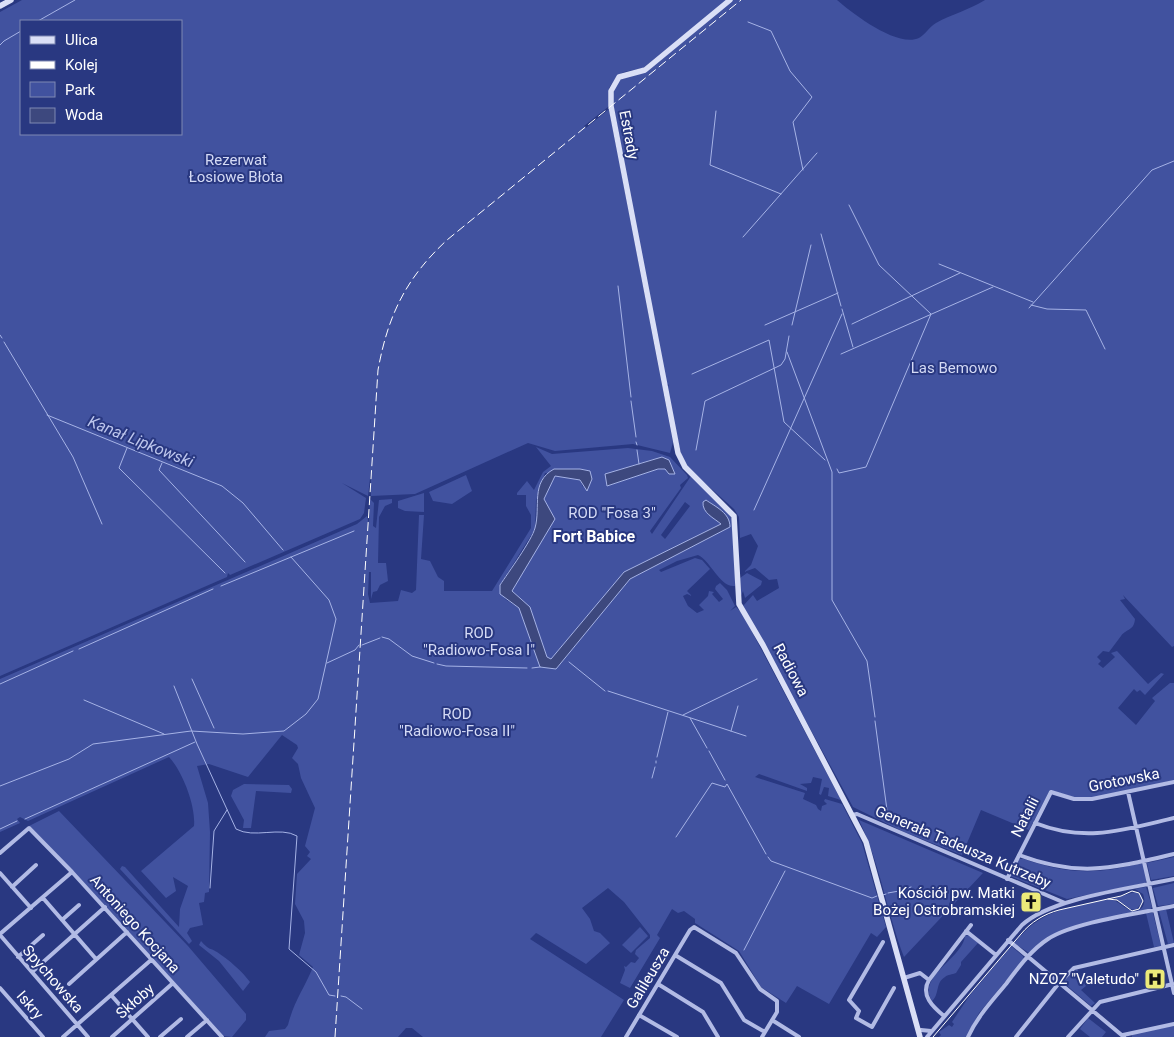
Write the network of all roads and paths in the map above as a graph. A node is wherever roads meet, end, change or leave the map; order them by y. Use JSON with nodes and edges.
{"nodes":[{"id":1,"x":11,"y":0,"type":"edge"},
{"id":2,"x":730,"y":0,"type":"edge"},
{"id":3,"x":0,"y":6,"type":"edge"},
{"id":4,"x":654,"y":336,"type":"joint"},
{"id":5,"x":1174,"y":782,"type":"edge"},
{"id":6,"x":1128,"y":792,"type":"junction"},
{"id":7,"x":1050,"y":793,"type":"joint"},
{"id":8,"x":852,"y":815,"type":"junction"},
{"id":9,"x":1174,"y":818,"type":"edge"},
{"id":10,"x":1035,"y":823,"type":"junction"},
{"id":11,"x":1138,"y":826,"type":"junction"},
{"id":12,"x":0,"y":853,"type":"edge"},
{"id":13,"x":1174,"y":854,"type":"edge"},
{"id":14,"x":1019,"y":855,"type":"junction"},
{"id":15,"x":1145,"y":861,"type":"junction"},
{"id":16,"x":36,"y":865,"type":"dead end"},
{"id":17,"x":72,"y":872,"type":"junction"},
{"id":18,"x":0,"y":873,"type":"edge"},
{"id":19,"x":1007,"y":879,"type":"junction"},
{"id":20,"x":1174,"y":879,"type":"edge"},
{"id":21,"x":1150,"y":884,"type":"junction"},
{"id":22,"x":12,"y":887,"type":"junction"},
{"id":23,"x":1048,"y":895,"type":"junction"},
{"id":24,"x":43,"y":898,"type":"junction"},
{"id":25,"x":1065,"y":903,"type":"junction"},
{"id":26,"x":79,"y":905,"type":"dead end"},
{"id":27,"x":1052,"y":906,"type":"junction"},
{"id":28,"x":1174,"y":906,"type":"edge"},
{"id":29,"x":104,"y":907,"type":"junction"},
{"id":30,"x":31,"y":908,"type":"junction"},
{"id":31,"x":1156,"y":910,"type":"junction"},
{"id":32,"x":62,"y":920,"type":"junction"},
{"id":33,"x":971,"y":925,"type":"dead end"},
{"id":34,"x":966,"y":931,"type":"junction"},
{"id":35,"x":127,"y":932,"type":"junction"},
{"id":36,"x":74,"y":934,"type":"junction"},
{"id":37,"x":0,"y":935,"type":"edge"},
{"id":38,"x":43,"y":935,"type":"dead end"},
{"id":39,"x":1008,"y":940,"type":"junction"},
{"id":40,"x":883,"y":942,"type":"dead end"},
{"id":41,"x":1174,"y":945,"type":"edge"},
{"id":42,"x":1164,"y":947,"type":"junction"},
{"id":43,"x":675,"y":955,"type":"junction"},
{"id":44,"x":996,"y":955,"type":"junction"},
{"id":45,"x":18,"y":957,"type":"junction"},
{"id":46,"x":1028,"y":957,"type":"junction"},
{"id":47,"x":96,"y":959,"type":"junction"},
{"id":48,"x":152,"y":960,"type":"junction"},
{"id":49,"x":32,"y":972,"type":"junction"},
{"id":50,"x":904,"y":978,"type":"junction"},
{"id":51,"x":929,"y":980,"type":"junction"},
{"id":52,"x":173,"y":983,"type":"junction"},
{"id":53,"x":1060,"y":983,"type":"junction"},
{"id":54,"x":69,"y":984,"type":"dead end"},
{"id":55,"x":658,"y":984,"type":"junction"},
{"id":56,"x":1173,"y":984,"type":"edge"},
{"id":57,"x":0,"y":988,"type":"edge"},
{"id":58,"x":894,"y":988,"type":"dead end"},
{"id":59,"x":1174,"y":993,"type":"edge"},
{"id":60,"x":111,"y":995,"type":"junction"},
{"id":61,"x":1091,"y":1009,"type":"junction"},
{"id":62,"x":639,"y":1014,"type":"junction"},
{"id":63,"x":944,"y":1016,"type":"junction"},
{"id":64,"x":132,"y":1019,"type":"junction"},
{"id":65,"x":181,"y":1019,"type":"dead end"},
{"id":66,"x":207,"y":1020,"type":"junction"},
{"id":67,"x":772,"y":1020,"type":"junction"},
{"id":68,"x":77,"y":1024,"type":"junction"},
{"id":69,"x":1174,"y":1024,"type":"edge"},
{"id":70,"x":919,"y":1027,"type":"junction"},
{"id":71,"x":763,"y":1035,"type":"edge"},
{"id":72,"x":928,"y":1035,"type":"edge"},
{"id":73,"x":1124,"y":1036,"type":"edge"},
{"id":74,"x":42,"y":1037,"type":"edge"},
{"id":75,"x":63,"y":1037,"type":"edge"},
{"id":76,"x":88,"y":1037,"type":"edge"},
{"id":77,"x":112,"y":1037,"type":"edge"},
{"id":78,"x":148,"y":1037,"type":"edge"},
{"id":79,"x":160,"y":1037,"type":"edge"},
{"id":80,"x":187,"y":1037,"type":"edge"},
{"id":81,"x":222,"y":1037,"type":"edge"},
{"id":82,"x":626,"y":1037,"type":"edge"},
{"id":83,"x":677,"y":1037,"type":"edge"},
{"id":84,"x":718,"y":1037,"type":"edge"},
{"id":85,"x":799,"y":1037,"type":"edge"},
{"id":86,"x":920,"y":1037,"type":"edge"},
{"id":87,"x":968,"y":1037,"type":"edge"},
{"id":88,"x":1016,"y":1037,"type":"edge"},
{"id":89,"x":1068,"y":1037,"type":"edge"}],
"edges":[{"from":1,"to":3,"type":"main road"},
{"from":2,"to":4,"type":"main road","name":"Estrady"},
{"from":4,"to":8,"type":"main road","name":"Radiowa"},
{"from":5,"to":6,"type":"street","name":"Grotowska"},
{"from":6,"to":7,"type":"street","name":"Grotowska"},
{"from":6,"to":11,"type":"street"},
{"from":7,"to":10,"type":"street","name":"Natalii"},
{"from":8,"to":19,"type":"street","name":"Generała Tadeusza Kutrzeby"},
{"from":8,"to":50,"type":"main road","name":"Radiowa"},
{"from":9,"to":11,"type":"street"},
{"from":10,"to":11,"type":"street"},
{"from":10,"to":14,"type":"street","name":"Natalii"},
{"from":11,"to":15,"type":"street"},
{"from":12,"to":17,"type":"street","name":"Antoniego Kocjana"},
{"from":13,"to":15,"type":"street"},
{"from":14,"to":15,"type":"street"},
{"from":14,"to":19,"type":"street","name":"Natalii"},
{"from":15,"to":21,"type":"street"},
{"from":16,"to":22,"type":"street"},
{"from":17,"to":24,"type":"street"},
{"from":17,"to":29,"type":"street","name":"Antoniego Kocjana"},
{"from":18,"to":22,"type":"street"},
{"from":19,"to":23,"type":"street","name":"Generała Tadeusza Kutrzeby"},
{"from":20,"to":21,"type":"street"},
{"from":21,"to":25,"type":"street"},
{"from":21,"to":31,"type":"street"},
{"from":22,"to":30,"type":"street"},
{"from":23,"to":25,"type":"street","name":"Generała Tadeusza Kutrzeby"},
{"from":23,"to":27,"type":"street"},
{"from":24,"to":30,"type":"street"},
{"from":24,"to":32,"type":"street"},
{"from":25,"to":27,"type":"street"},
{"from":26,"to":32,"type":"street"},
{"from":27,"to":39,"type":"street"},
{"from":28,"to":31,"type":"street"},
{"from":29,"to":35,"type":"street","name":"Antoniego Kocjana"},
{"from":29,"to":36,"type":"street"},
{"from":30,"to":37,"type":"street"},
{"from":31,"to":42,"type":"street"},
{"from":31,"to":46,"type":"street"},
{"from":32,"to":36,"type":"street"},
{"from":33,"to":34,"type":"street"},
{"from":34,"to":44,"type":"street"},
{"from":34,"to":51,"type":"street"},
{"from":35,"to":47,"type":"street"},
{"from":35,"to":48,"type":"street","name":"Antoniego Kocjana"},
{"from":36,"to":47,"type":"street"},
{"from":36,"to":49,"type":"street"},
{"from":37,"to":45,"type":"street","name":"Spychowska"},
{"from":38,"to":45,"type":"street"},
{"from":39,"to":44,"type":"street"},
{"from":39,"to":46,"type":"street"},
{"from":40,"to":58,"type":"street"},
{"from":41,"to":42,"type":"street"},
{"from":42,"to":53,"type":"street"},
{"from":42,"to":56,"type":"street"},
{"from":43,"to":55,"type":"street","name":"Galileusza"},
{"from":43,"to":67,"type":"street","name":"Galileusza"},
{"from":43,"to":71,"type":"street"},
{"from":44,"to":63,"type":"street"},
{"from":45,"to":49,"type":"street","name":"Spychowska"},
{"from":46,"to":53,"type":"street"},
{"from":46,"to":87,"type":"street"},
{"from":47,"to":54,"type":"street"},
{"from":48,"to":52,"type":"street","name":"Antoniego Kocjana"},
{"from":48,"to":60,"type":"street"},
{"from":49,"to":68,"type":"street","name":"Spychowska"},
{"from":50,"to":51,"type":"street"},
{"from":50,"to":70,"type":"main road","name":"Radiowa"},
{"from":51,"to":63,"type":"street"},
{"from":52,"to":64,"type":"street","name":"Skłoby"},
{"from":52,"to":66,"type":"street","name":"Antoniego Kocjana"},
{"from":53,"to":61,"type":"street"},
{"from":53,"to":88,"type":"street"},
{"from":55,"to":62,"type":"street","name":"Galileusza"},
{"from":55,"to":84,"type":"street"},
{"from":56,"to":59,"type":"street"},
{"from":56,"to":61,"type":"street"},
{"from":57,"to":74,"type":"street","name":"Iskry"},
{"from":60,"to":64,"type":"street"},
{"from":60,"to":68,"type":"street"},
{"from":61,"to":73,"type":"street"},
{"from":61,"to":89,"type":"street"},
{"from":62,"to":82,"type":"street","name":"Galileusza"},
{"from":62,"to":83,"type":"street"},
{"from":63,"to":72,"type":"street"},
{"from":64,"to":77,"type":"street","name":"Skłoby"},
{"from":64,"to":78,"type":"street"},
{"from":65,"to":79,"type":"street"},
{"from":66,"to":80,"type":"street"},
{"from":66,"to":81,"type":"street","name":"Antoniego Kocjana"},
{"from":67,"to":71,"type":"street"},
{"from":67,"to":85,"type":"street"},
{"from":68,"to":75,"type":"street"},
{"from":68,"to":76,"type":"street","name":"Spychowska"},
{"from":69,"to":73,"type":"street"},
{"from":70,"to":72,"type":"main road","name":"Radiowa"},
{"from":70,"to":86,"type":"main road","name":"Radiowa"}]}
